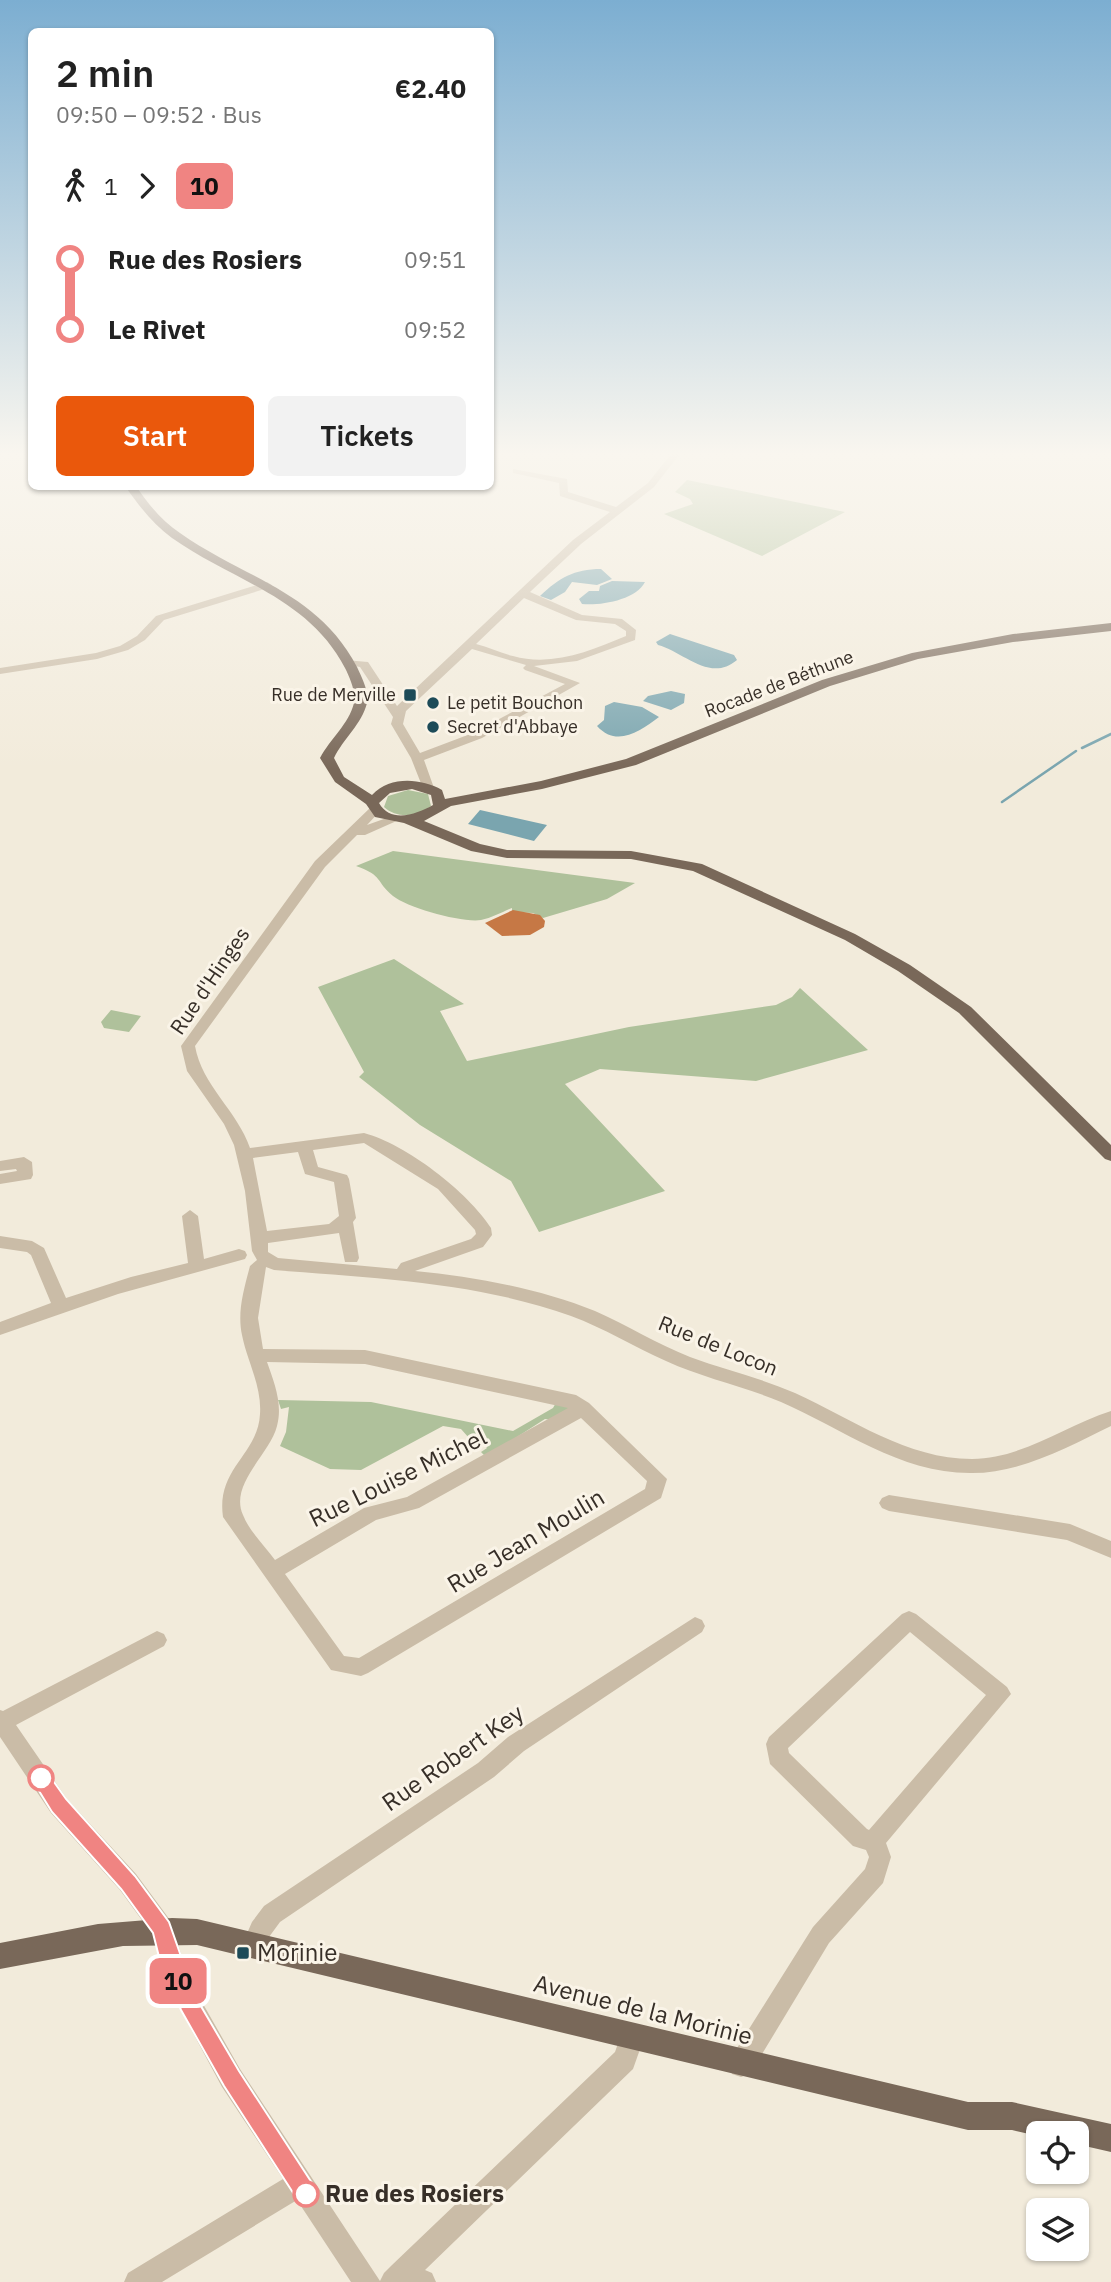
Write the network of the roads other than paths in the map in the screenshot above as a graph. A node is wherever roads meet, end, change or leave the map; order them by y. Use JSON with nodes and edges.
{"nodes":[{"id":1,"x":213,"y":556,"type":"edge"},
{"id":2,"x":563,"y":556,"type":"edge"},
{"id":3,"x":267,"y":585,"type":"junction"},
{"id":4,"x":525,"y":594,"type":"junction"},
{"id":5,"x":1111,"y":627,"type":"edge"},
{"id":6,"x":462,"y":649,"type":"junction"},
{"id":7,"x":349,"y":662,"type":"junction"},
{"id":8,"x":0,"y":671,"type":"edge"},
{"id":9,"x":397,"y":715,"type":"junction"},
{"id":10,"x":418,"y":761,"type":"junction"},
{"id":11,"x":408,"y":785,"type":"junction"},
{"id":12,"x":435,"y":800,"type":"junction"},
{"id":13,"x":377,"y":801,"type":"junction"},
{"id":14,"x":401,"y":820,"type":"junction"},
{"id":15,"x":458,"y":842,"type":"junction"},
{"id":16,"x":337,"y":846,"type":"junction"},
{"id":17,"x":304,"y":1146,"type":"junction"},
{"id":18,"x":244,"y":1154,"type":"junction"},
{"id":19,"x":1111,"y":1155,"type":"edge"},
{"id":20,"x":0,"y":1166,"type":"edge"},
{"id":21,"x":0,"y":1180,"type":"edge"},
{"id":22,"x":190,"y":1216,"type":"dead end"},
{"id":23,"x":345,"y":1222,"type":"junction"},
{"id":24,"x":0,"y":1242,"type":"edge"},
{"id":25,"x":254,"y":1257,"type":"junction"},
{"id":26,"x":351,"y":1258,"type":"dead end"},
{"id":27,"x":206,"y":1266,"type":"junction"},
{"id":28,"x":402,"y":1275,"type":"junction"},
{"id":29,"x":60,"y":1305,"type":"junction"},
{"id":30,"x":0,"y":1329,"type":"edge"},
{"id":31,"x":256,"y":1354,"type":"junction"},
{"id":32,"x":583,"y":1408,"type":"junction"},
{"id":33,"x":1111,"y":1418,"type":"edge"},
{"id":34,"x":889,"y":1503,"type":"dead end"},
{"id":35,"x":1111,"y":1550,"type":"edge"},
{"id":36,"x":272,"y":1571,"type":"junction"},
{"id":37,"x":695,"y":1626,"type":"dead end"},
{"id":38,"x":157,"y":1640,"type":"dead end"},
{"id":39,"x":1,"y":1720,"type":"edge"},
{"id":40,"x":874,"y":1841,"type":"junction"},
{"id":41,"x":162,"y":1928,"type":"junction"},
{"id":42,"x":254,"y":1945,"type":"junction"},
{"id":43,"x":0,"y":1956,"type":"edge"},
{"id":44,"x":632,"y":2038,"type":"junction"},
{"id":45,"x":741,"y":2064,"type":"junction"},
{"id":46,"x":1111,"y":2138,"type":"edge"},
{"id":47,"x":300,"y":2184,"type":"junction"},
{"id":48,"x":406,"y":2279,"type":"edge"},
{"id":49,"x":137,"y":2282,"type":"edge"},
{"id":50,"x":367,"y":2282,"type":"edge"}],
"edges":[{"from":1,"to":3,"type":"main road"},
{"from":2,"to":4,"type":"street"},
{"from":3,"to":7,"type":"main road"},
{"from":3,"to":8,"type":"street"},
{"from":4,"to":6,"type":"street"},
{"from":4,"to":6,"type":"street"},
{"from":5,"to":12,"type":"main road","name":"Rocade de Béthune"},
{"from":6,"to":9,"type":"street"},
{"from":6,"to":10,"type":"street"},
{"from":7,"to":9,"type":"street"},
{"from":7,"to":13,"type":"main road"},
{"from":9,"to":10,"type":"street"},
{"from":10,"to":11,"type":"street"},
{"from":10,"to":12,"type":"street"},
{"from":11,"to":12,"type":"main road"},
{"from":11,"to":13,"type":"main road"},
{"from":12,"to":14,"type":"main road","name":"Rocade de Béthune"},
{"from":12,"to":15,"type":"main road"},
{"from":13,"to":14,"type":"main road"},
{"from":13,"to":16,"type":"street","name":"Rue d'Hinges"},
{"from":14,"to":15,"type":"main road"},
{"from":14,"to":16,"type":"street","name":"Rue d'Hinges"},
{"from":15,"to":19,"type":"main road"},
{"from":16,"to":18,"type":"street","name":"Rue d'Hinges"},
{"from":17,"to":18,"type":"street"},
{"from":17,"to":23,"type":"street"},
{"from":17,"to":28,"type":"street"},
{"from":18,"to":25,"type":"street","name":"Rue d'Hinges"},
{"from":20,"to":21,"type":"street"},
{"from":22,"to":27,"type":"street"},
{"from":23,"to":25,"type":"street"},
{"from":23,"to":26,"type":"street"},
{"from":24,"to":29,"type":"street"},
{"from":25,"to":27,"type":"street"},
{"from":25,"to":28,"type":"street","name":"Rue de Locon"},
{"from":25,"to":31,"type":"street","name":"Rue Jean Moulin"},
{"from":27,"to":29,"type":"street"},
{"from":28,"to":33,"type":"street","name":"Rue de Locon"},
{"from":29,"to":30,"type":"street"},
{"from":31,"to":32,"type":"street","name":"Rue Jean Moulin"},
{"from":31,"to":36,"type":"street","name":"Rue Jean Moulin"},
{"from":32,"to":36,"type":"street","name":"Rue Louise Michel"},
{"from":32,"to":36,"type":"street","name":"Rue Jean Moulin"},
{"from":34,"to":35,"type":"street"},
{"from":37,"to":42,"type":"street","name":"Rue Robert Key"},
{"from":38,"to":39,"type":"street"},
{"from":39,"to":41,"type":"street"},
{"from":40,"to":40,"type":"street"},
{"from":40,"to":45,"type":"street"},
{"from":41,"to":42,"type":"main road","name":"Avenue de la Morinie"},
{"from":41,"to":43,"type":"main road"},
{"from":41,"to":47,"type":"street"},
{"from":42,"to":44,"type":"main road","name":"Avenue de la Morinie"},
{"from":44,"to":45,"type":"main road","name":"Avenue de la Morinie"},
{"from":44,"to":48,"type":"street"},
{"from":45,"to":46,"type":"main road","name":"Avenue de la Morinie"},
{"from":47,"to":49,"type":"street"},
{"from":47,"to":50,"type":"street"}]}
